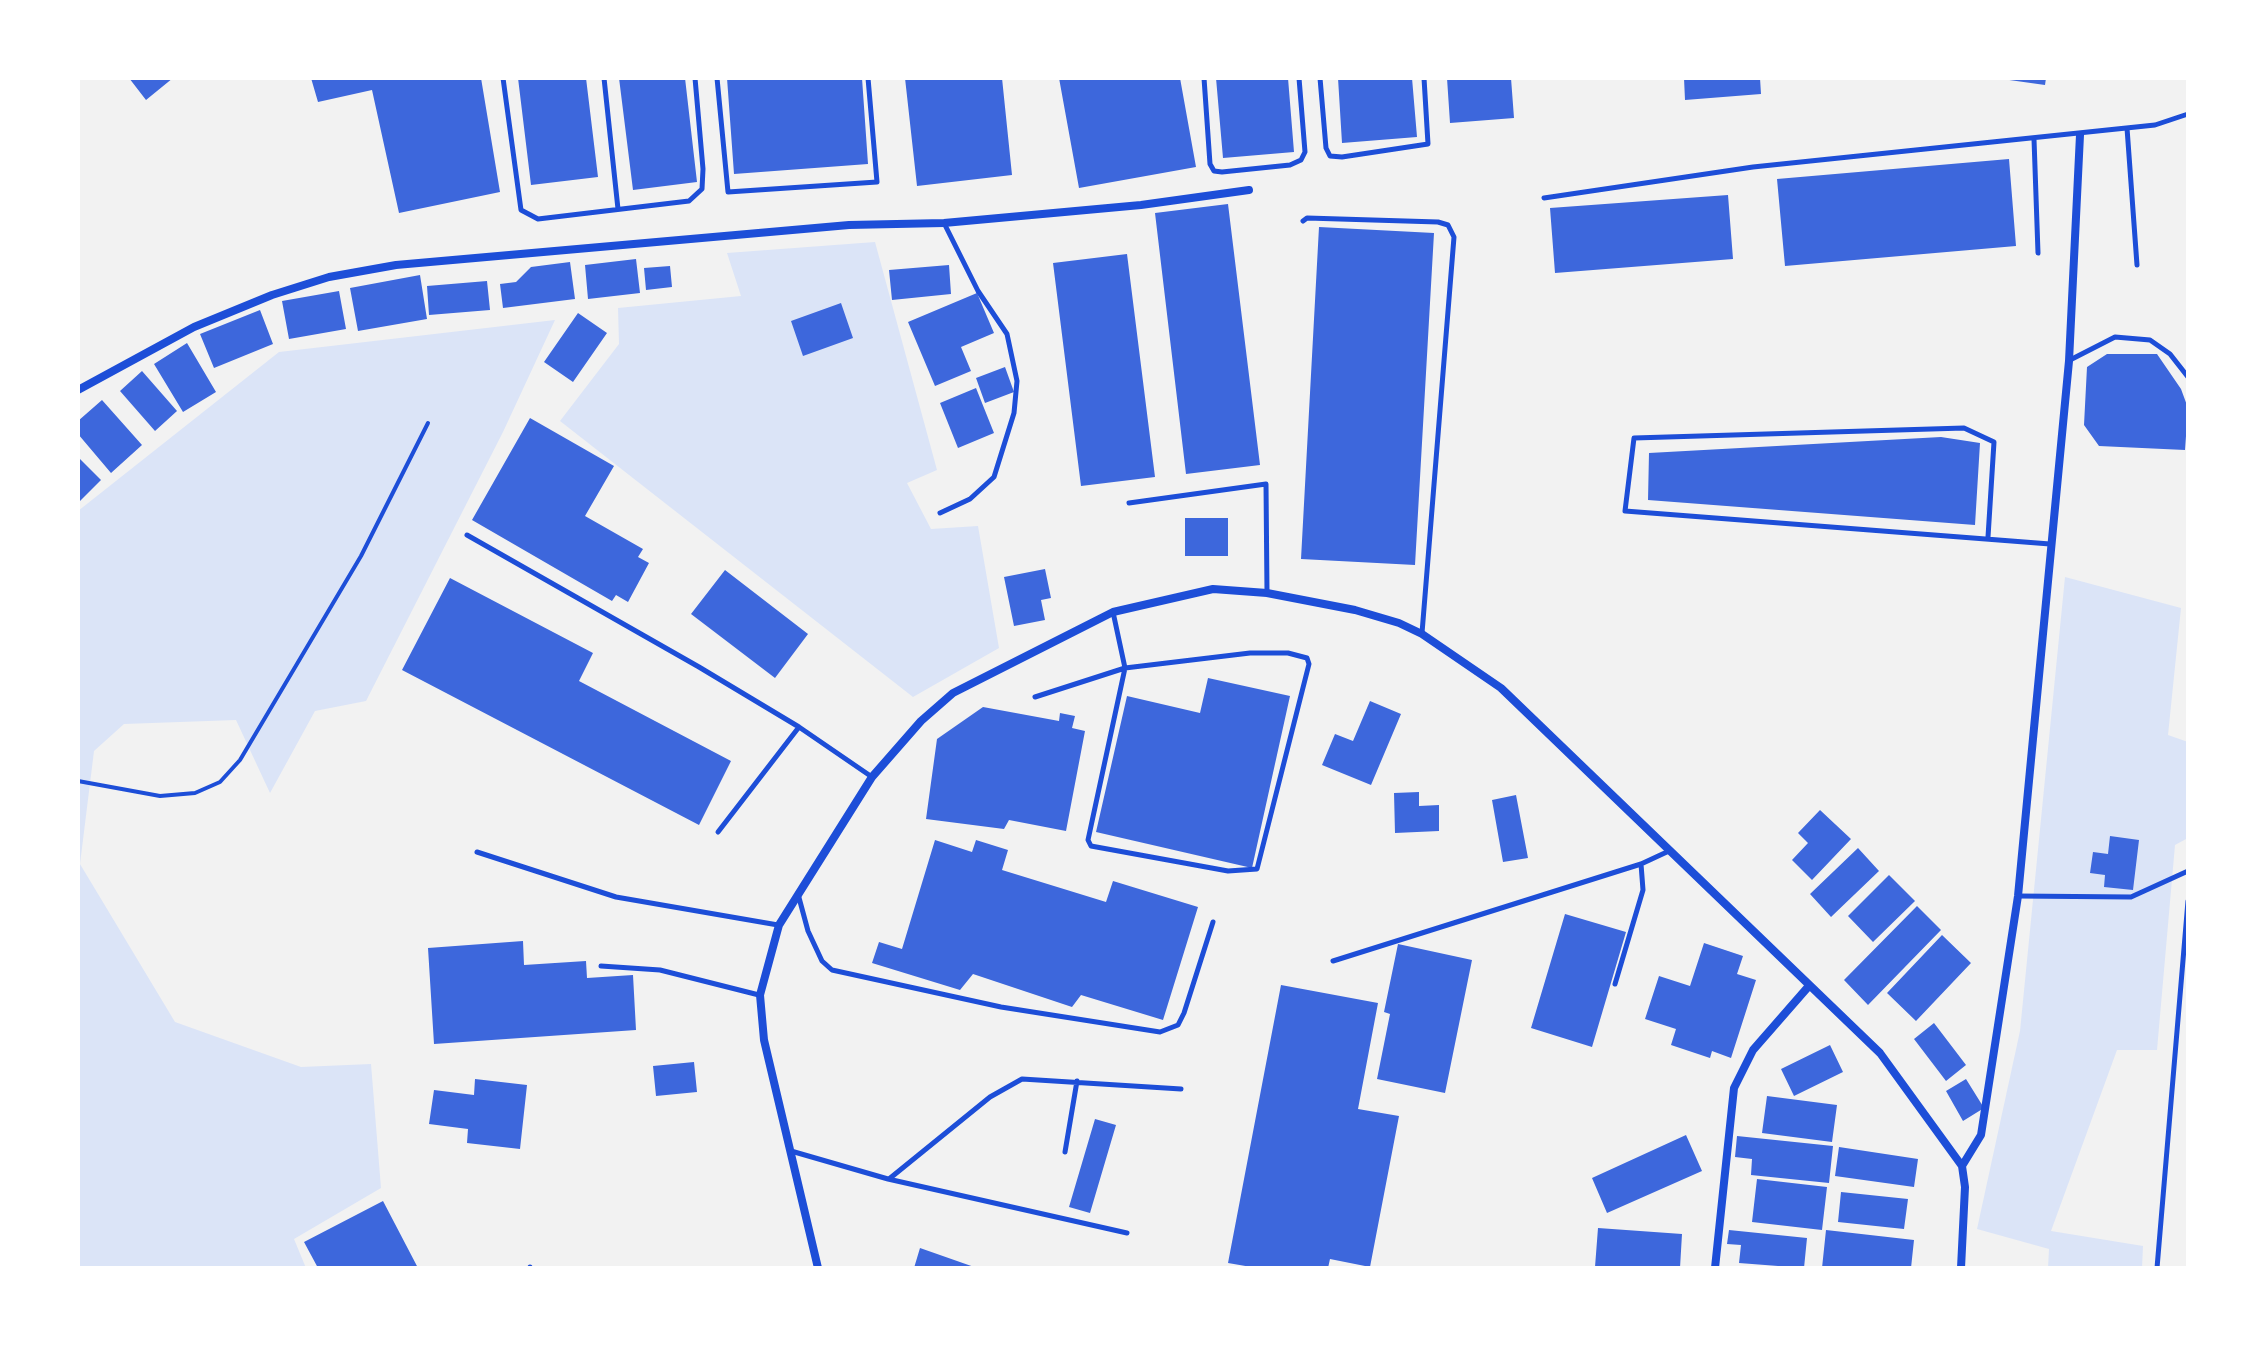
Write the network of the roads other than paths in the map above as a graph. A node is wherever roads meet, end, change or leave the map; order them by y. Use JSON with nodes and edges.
{"nodes":[{"id":1,"x":503,"y":78,"type":"edge"},
{"id":2,"x":604,"y":78,"type":"edge"},
{"id":3,"x":695,"y":78,"type":"edge"},
{"id":4,"x":717,"y":78,"type":"edge"},
{"id":5,"x":868,"y":78,"type":"edge"},
{"id":6,"x":1204,"y":78,"type":"edge"},
{"id":7,"x":1299,"y":78,"type":"edge"},
{"id":8,"x":1320,"y":78,"type":"edge"},
{"id":9,"x":1424,"y":78,"type":"edge"},
{"id":10,"x":2188,"y":114,"type":"edge"},
{"id":11,"x":2127,"y":128,"type":"junction"},
{"id":12,"x":2080,"y":135,"type":"junction"},
{"id":13,"x":2034,"y":139,"type":"junction"},
{"id":14,"x":1249,"y":190,"type":"dead end"},
{"id":15,"x":1544,"y":198,"type":"dead end"},
{"id":16,"x":618,"y":209,"type":"junction"},
{"id":17,"x":1303,"y":221,"type":"dead end"},
{"id":18,"x":944,"y":223,"type":"junction"},
{"id":19,"x":2038,"y":253,"type":"dead end"},
{"id":20,"x":2137,"y":265,"type":"dead end"},
{"id":21,"x":2069,"y":361,"type":"junction"},
{"id":22,"x":2188,"y":377,"type":"edge"},
{"id":23,"x":78,"y":390,"type":"edge"},
{"id":24,"x":1129,"y":503,"type":"dead end"},
{"id":25,"x":940,"y":513,"type":"dead end"},
{"id":26,"x":467,"y":535,"type":"dead end"},
{"id":27,"x":1988,"y":537,"type":"junction"},
{"id":28,"x":2050,"y":544,"type":"junction"},
{"id":29,"x":1267,"y":593,"type":"junction"},
{"id":30,"x":1113,"y":612,"type":"junction"},
{"id":31,"x":1422,"y":634,"type":"junction"},
{"id":32,"x":1125,"y":668,"type":"junction"},
{"id":33,"x":1035,"y":697,"type":"dead end"},
{"id":34,"x":799,"y":727,"type":"junction"},
{"id":35,"x":872,"y":777,"type":"junction"},
{"id":36,"x":718,"y":832,"type":"dead end"},
{"id":37,"x":1670,"y":850,"type":"junction"},
{"id":38,"x":477,"y":852,"type":"dead end"},
{"id":39,"x":1641,"y":864,"type":"junction"},
{"id":40,"x":2188,"y":871,"type":"edge"},
{"id":41,"x":798,"y":893,"type":"junction"},
{"id":42,"x":2018,"y":896,"type":"junction"},
{"id":43,"x":2188,"y":901,"type":"edge"},
{"id":44,"x":1213,"y":922,"type":"dead end"},
{"id":45,"x":779,"y":925,"type":"junction"},
{"id":46,"x":1333,"y":961,"type":"dead end"},
{"id":47,"x":601,"y":966,"type":"dead end"},
{"id":48,"x":1615,"y":984,"type":"dead end"},
{"id":49,"x":1808,"y":987,"type":"junction"},
{"id":50,"x":760,"y":995,"type":"junction"},
{"id":51,"x":1077,"y":1081,"type":"junction"},
{"id":52,"x":1181,"y":1089,"type":"dead end"},
{"id":53,"x":790,"y":1150,"type":"junction"},
{"id":54,"x":1065,"y":1152,"type":"dead end"},
{"id":55,"x":1962,"y":1166,"type":"junction"},
{"id":56,"x":888,"y":1179,"type":"junction"},
{"id":57,"x":1127,"y":1233,"type":"dead end"},
{"id":58,"x":818,"y":1268,"type":"edge"},
{"id":59,"x":1715,"y":1268,"type":"edge"},
{"id":60,"x":1961,"y":1268,"type":"edge"},
{"id":61,"x":2157,"y":1268,"type":"edge"}],
"edges":[{"from":1,"to":16,"type":"lane"},
{"from":2,"to":16,"type":"lane"},
{"from":3,"to":16,"type":"lane"},
{"from":4,"to":5,"type":"lane"},
{"from":6,"to":7,"type":"lane"},
{"from":8,"to":9,"type":"lane"},
{"from":10,"to":11,"type":"lane"},
{"from":11,"to":12,"type":"lane"},
{"from":11,"to":20,"type":"lane"},
{"from":12,"to":13,"type":"lane"},
{"from":12,"to":21,"type":"street"},
{"from":13,"to":15,"type":"lane"},
{"from":13,"to":19,"type":"lane"},
{"from":14,"to":18,"type":"street"},
{"from":17,"to":31,"type":"lane"},
{"from":18,"to":23,"type":"street"},
{"from":18,"to":25,"type":"lane"},
{"from":21,"to":22,"type":"lane"},
{"from":21,"to":28,"type":"street"},
{"from":24,"to":29,"type":"lane"},
{"from":26,"to":34,"type":"lane"},
{"from":27,"to":27,"type":"lane"},
{"from":27,"to":28,"type":"lane"},
{"from":28,"to":42,"type":"street"},
{"from":29,"to":30,"type":"street"},
{"from":29,"to":31,"type":"street"},
{"from":30,"to":32,"type":"lane"},
{"from":30,"to":35,"type":"street"},
{"from":31,"to":37,"type":"street"},
{"from":32,"to":32,"type":"lane"},
{"from":32,"to":33,"type":"lane"},
{"from":34,"to":35,"type":"lane"},
{"from":34,"to":36,"type":"lane"},
{"from":35,"to":41,"type":"street"},
{"from":37,"to":39,"type":"lane"},
{"from":37,"to":49,"type":"street"},
{"from":38,"to":45,"type":"lane"},
{"from":39,"to":46,"type":"lane"},
{"from":39,"to":48,"type":"lane"},
{"from":40,"to":42,"type":"lane"},
{"from":41,"to":44,"type":"lane"},
{"from":41,"to":45,"type":"street"},
{"from":42,"to":55,"type":"street"},
{"from":43,"to":61,"type":"lane"},
{"from":45,"to":50,"type":"street"},
{"from":47,"to":50,"type":"lane"},
{"from":49,"to":55,"type":"street"},
{"from":49,"to":59,"type":"street"},
{"from":50,"to":53,"type":"street"},
{"from":51,"to":52,"type":"lane"},
{"from":51,"to":54,"type":"lane"},
{"from":51,"to":56,"type":"lane"},
{"from":53,"to":56,"type":"lane"},
{"from":53,"to":58,"type":"street"},
{"from":55,"to":60,"type":"street"},
{"from":56,"to":57,"type":"lane"}]}
